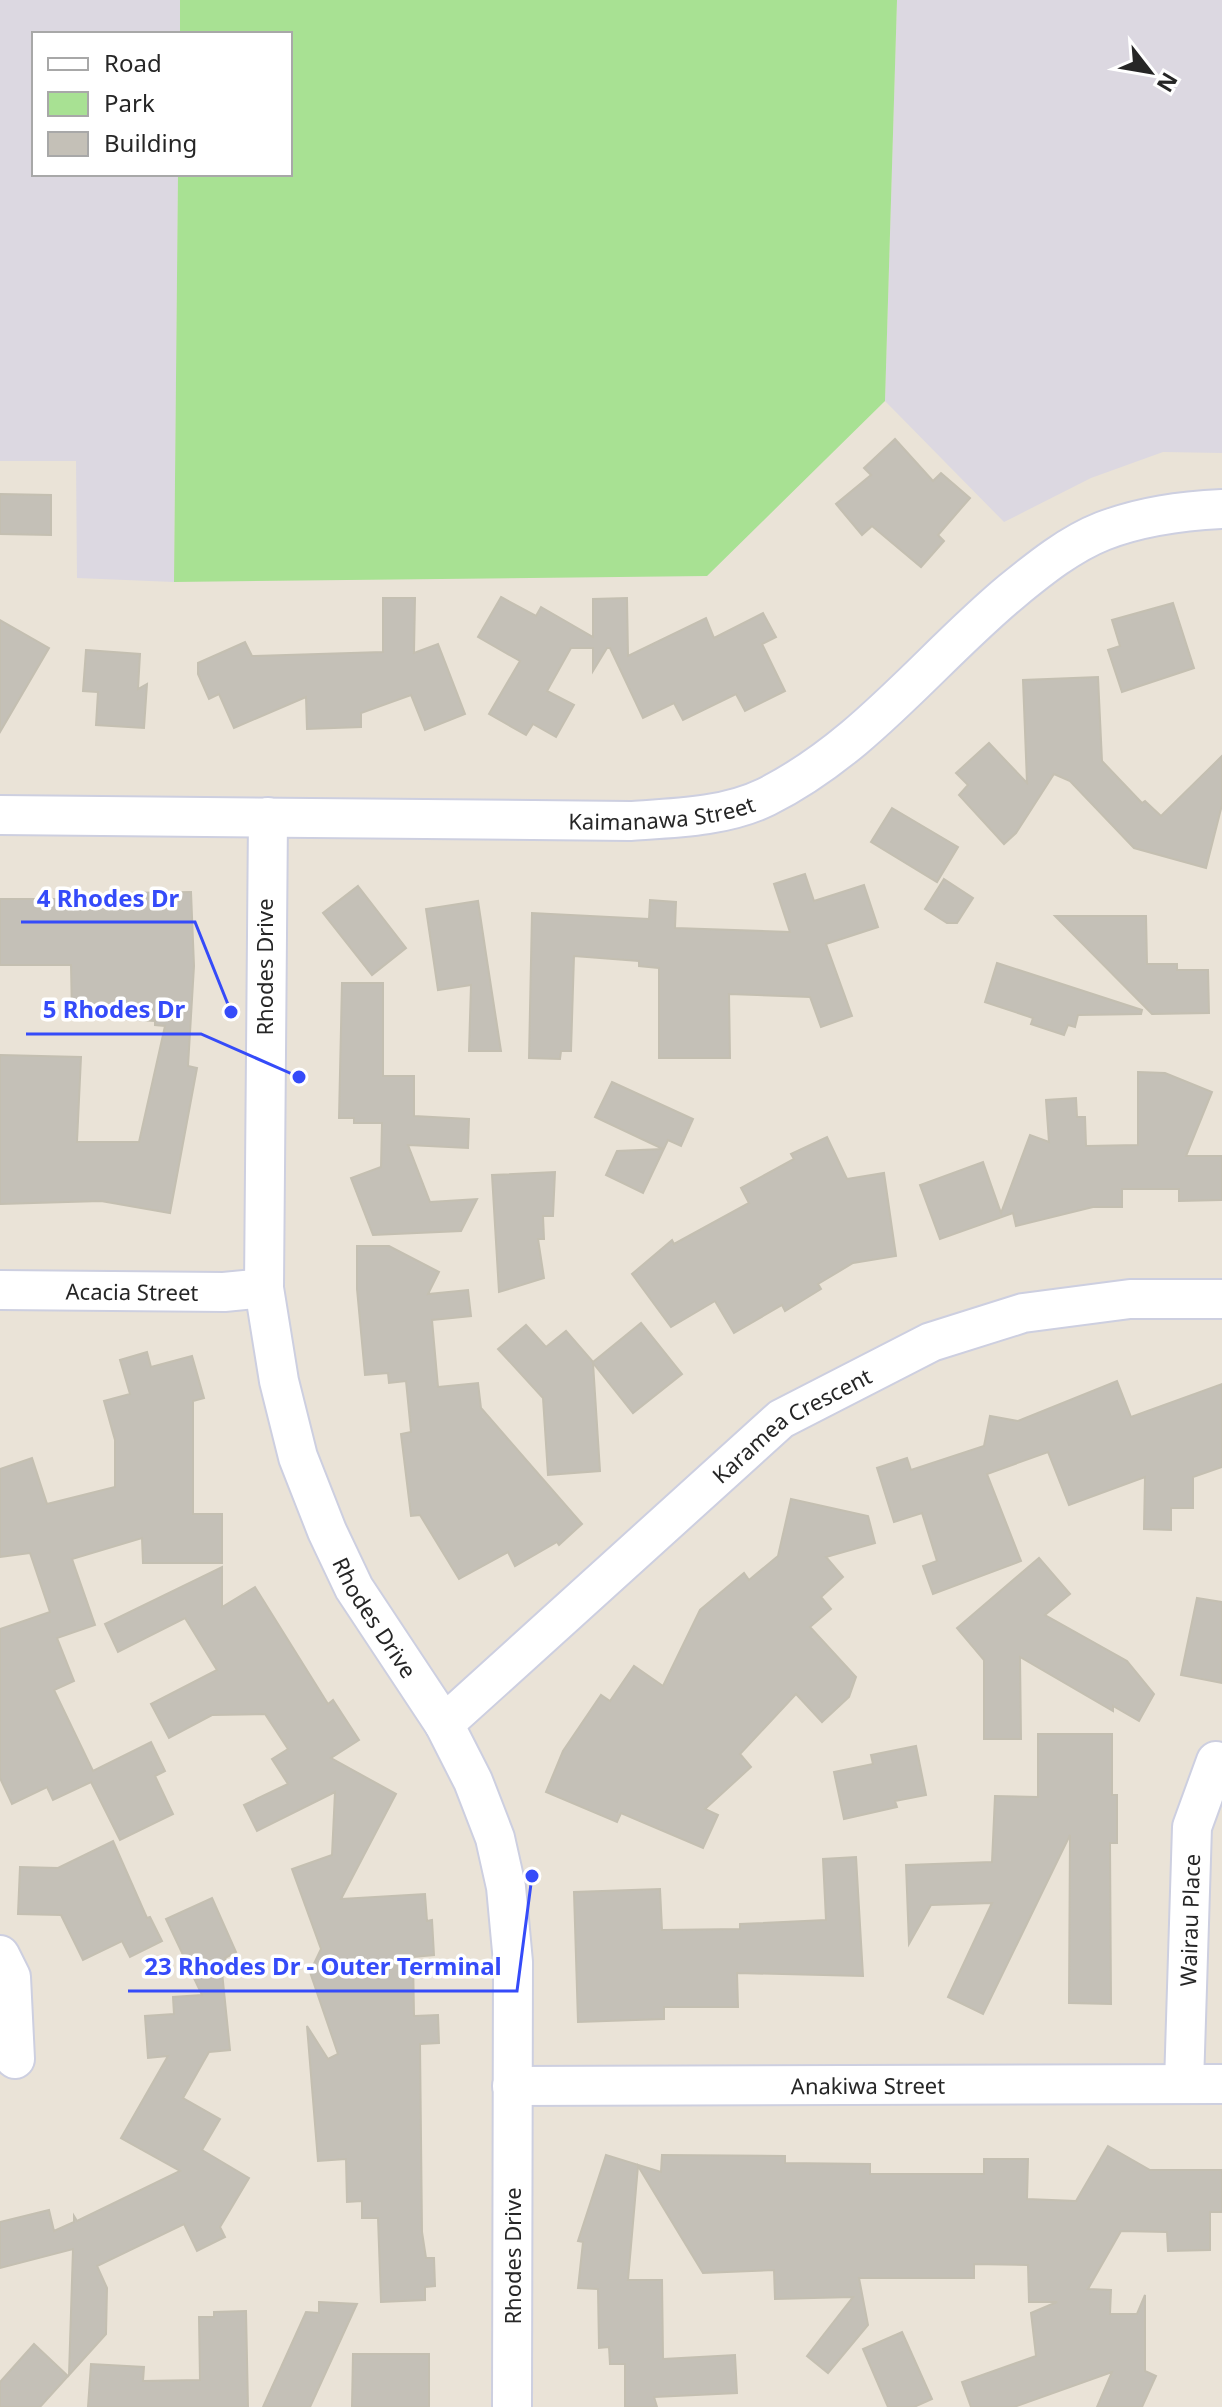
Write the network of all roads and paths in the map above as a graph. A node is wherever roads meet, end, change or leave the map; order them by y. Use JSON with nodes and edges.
{"nodes":[{"id":1,"x":1222,"y":509,"type":"edge"},
{"id":2,"x":0,"y":815,"type":"edge"},
{"id":3,"x":268,"y":817,"type":"junction"},
{"id":4,"x":264,"y":1288,"type":"junction"},
{"id":5,"x":0,"y":1290,"type":"edge"},
{"id":6,"x":1222,"y":1299,"type":"edge"},
{"id":7,"x":444,"y":1724,"type":"junction"},
{"id":8,"x":1216,"y":1761,"type":"dead end"},
{"id":9,"x":0,"y":1955,"type":"edge"},
{"id":10,"x":15,"y":2059,"type":"dead end"},
{"id":11,"x":1184,"y":2084,"type":"junction"},
{"id":12,"x":1222,"y":2084,"type":"edge"},
{"id":13,"x":512,"y":2086,"type":"junction"},
{"id":14,"x":512,"y":2407,"type":"edge"}],
"edges":[{"from":1,"to":3,"type":"street","name":"Kaimanawa Street"},
{"from":2,"to":3,"type":"street","name":"Kaimanawa Street"},
{"from":3,"to":4,"type":"street","name":"Rhodes Drive"},
{"from":4,"to":5,"type":"street","name":"Acacia Street"},
{"from":4,"to":7,"type":"street","name":"Rhodes Drive"},
{"from":6,"to":7,"type":"street","name":"Karamea Crescent"},
{"from":7,"to":13,"type":"street","name":"Rhodes Drive"},
{"from":8,"to":11,"type":"street","name":"Wairau Place"},
{"from":9,"to":10,"type":"street"},
{"from":11,"to":12,"type":"street","name":"Anakiwa Street"},
{"from":11,"to":13,"type":"street","name":"Anakiwa Street"},
{"from":13,"to":14,"type":"street","name":"Rhodes Drive"}]}
